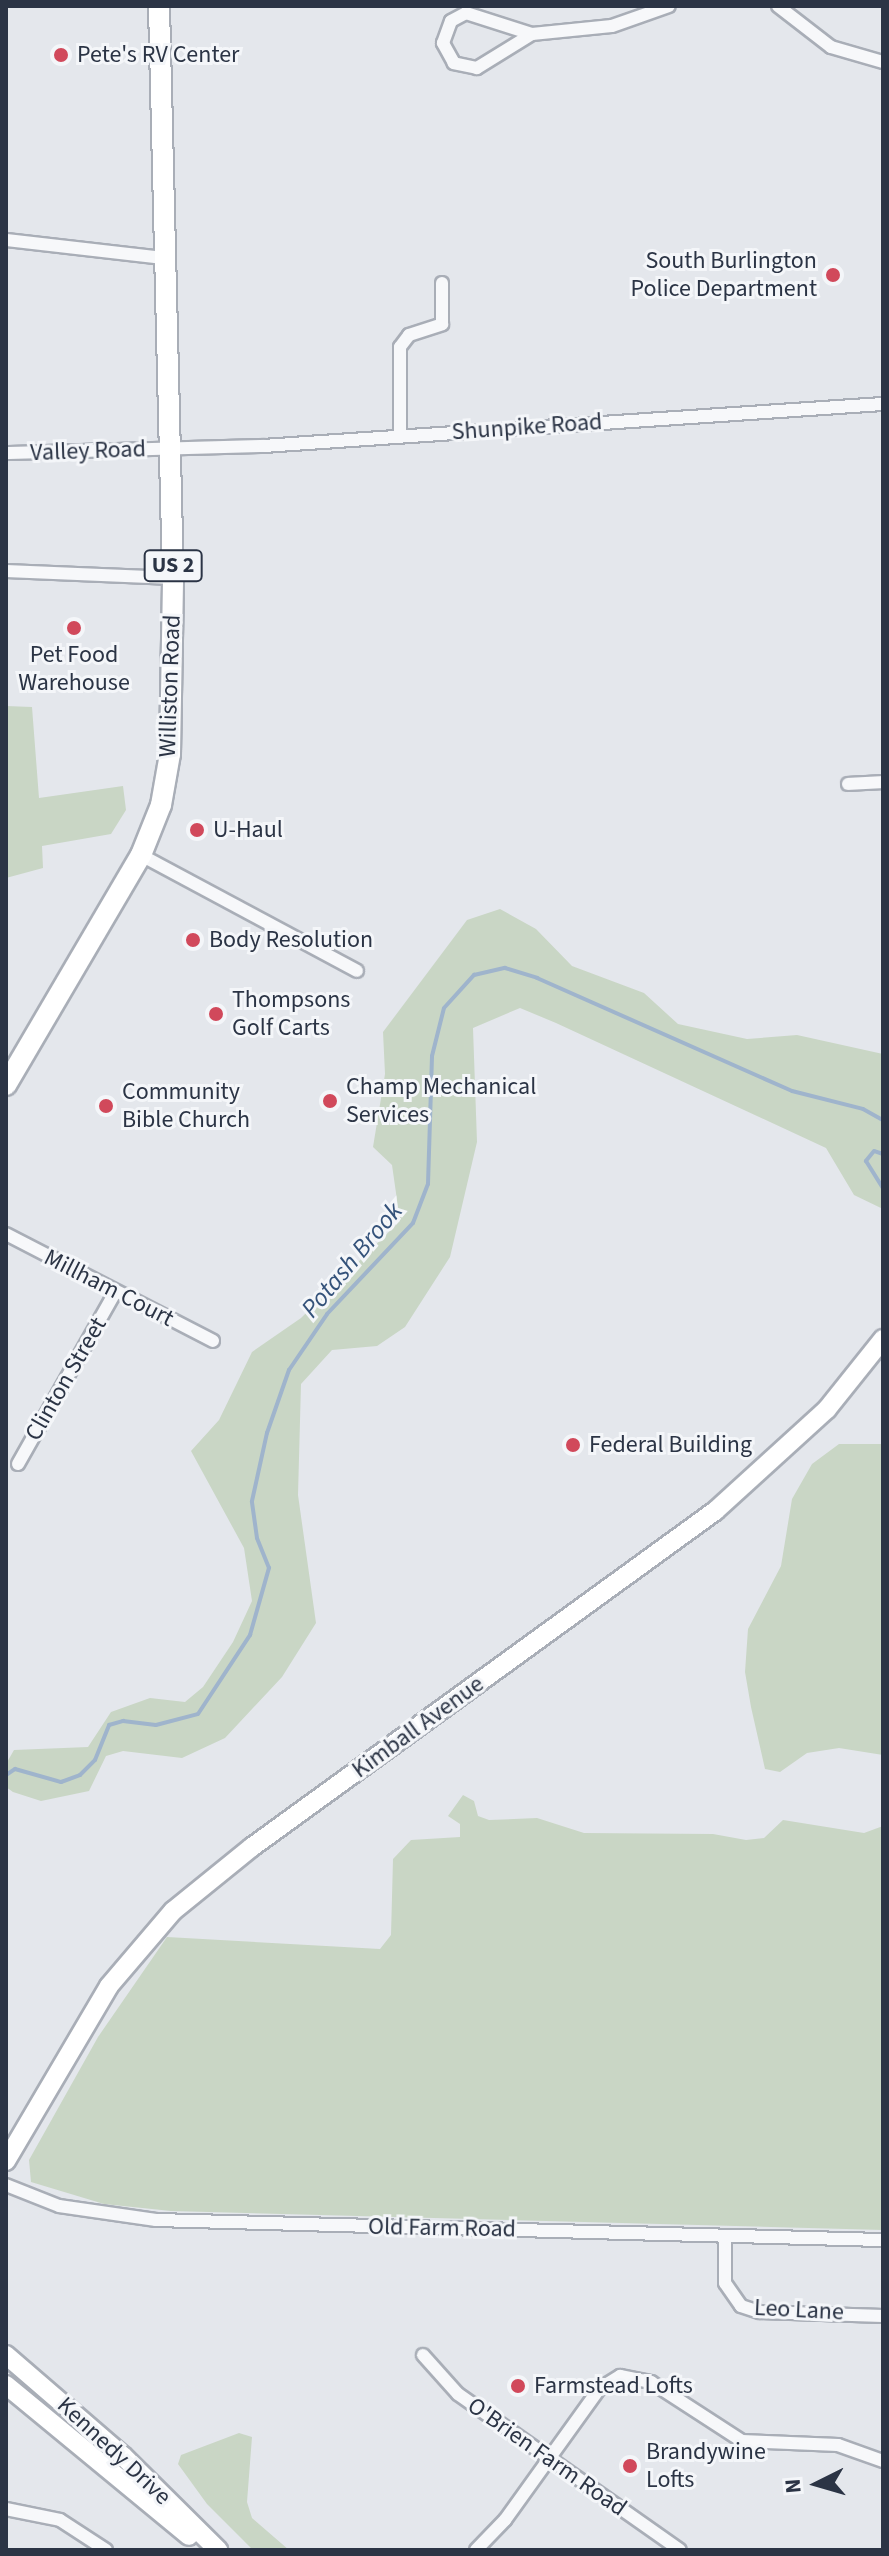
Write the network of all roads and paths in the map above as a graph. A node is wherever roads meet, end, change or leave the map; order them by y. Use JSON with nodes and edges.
{"nodes":[{"id":1,"x":159,"y":6,"type":"edge"},
{"id":2,"x":669,"y":6,"type":"edge"},
{"id":3,"x":778,"y":6,"type":"edge"},
{"id":4,"x":532,"y":34,"type":"junction"},
{"id":5,"x":883,"y":62,"type":"edge"},
{"id":6,"x":6,"y":240,"type":"edge"},
{"id":7,"x":164,"y":258,"type":"junction"},
{"id":8,"x":442,"y":283,"type":"dead end"},
{"id":9,"x":883,"y":404,"type":"edge"},
{"id":10,"x":400,"y":436,"type":"junction"},
{"id":11,"x":170,"y":448,"type":"junction"},
{"id":12,"x":6,"y":453,"type":"edge"},
{"id":13,"x":6,"y":571,"type":"edge"},
{"id":14,"x":173,"y":578,"type":"junction"},
{"id":15,"x":883,"y":782,"type":"edge"},
{"id":16,"x":848,"y":784,"type":"dead end"},
{"id":17,"x":141,"y":855,"type":"junction"},
{"id":18,"x":357,"y":971,"type":"dead end"},
{"id":19,"x":6,"y":1085,"type":"edge"},
{"id":20,"x":6,"y":1234,"type":"edge"},
{"id":21,"x":114,"y":1294,"type":"junction"},
{"id":22,"x":883,"y":1339,"type":"edge"},
{"id":23,"x":213,"y":1341,"type":"dead end"},
{"id":24,"x":18,"y":1464,"type":"dead end"},
{"id":25,"x":6,"y":2161,"type":"edge"},
{"id":26,"x":6,"y":2185,"type":"edge"},
{"id":27,"x":725,"y":2236,"type":"junction"},
{"id":28,"x":883,"y":2240,"type":"edge"},
{"id":29,"x":883,"y":2316,"type":"edge"},
{"id":30,"x":6,"y":2355,"type":"edge"},
{"id":31,"x":423,"y":2355,"type":"dead end"},
{"id":32,"x":6,"y":2385,"type":"edge"},
{"id":33,"x":550,"y":2460,"type":"junction"},
{"id":34,"x":883,"y":2461,"type":"edge"},
{"id":35,"x":6,"y":2509,"type":"edge"},
{"id":36,"x":106,"y":2550,"type":"edge"},
{"id":37,"x":207,"y":2550,"type":"edge"},
{"id":38,"x":218,"y":2550,"type":"edge"},
{"id":39,"x":476,"y":2550,"type":"edge"},
{"id":40,"x":680,"y":2550,"type":"edge"}],
"edges":[{"from":1,"to":7,"type":"main road","name":"Williston Road","number":"US 2"},
{"from":2,"to":4,"type":"street"},
{"from":3,"to":5,"type":"street"},
{"from":4,"to":4,"type":"street"},
{"from":6,"to":7,"type":"street"},
{"from":7,"to":11,"type":"main road","name":"Williston Road","number":"US 2"},
{"from":8,"to":10,"type":"street"},
{"from":9,"to":10,"type":"street","name":"Shunpike Road"},
{"from":10,"to":11,"type":"street","name":"Shunpike Road"},
{"from":11,"to":12,"type":"street","name":"Valley Road"},
{"from":11,"to":14,"type":"main road","name":"Williston Road","number":"US 2"},
{"from":13,"to":14,"type":"street"},
{"from":14,"to":17,"type":"main road","name":"Williston Road","number":"US 2"},
{"from":15,"to":16,"type":"street"},
{"from":17,"to":18,"type":"street"},
{"from":17,"to":19,"type":"main road","name":"Williston Road","number":"US 2"},
{"from":20,"to":21,"type":"street","name":"Millham Court"},
{"from":21,"to":23,"type":"street","name":"Millham Court"},
{"from":21,"to":24,"type":"street","name":"Clinton Street"},
{"from":22,"to":25,"type":"main road","name":"Kimball Avenue"},
{"from":26,"to":27,"type":"street","name":"Old Farm Road"},
{"from":27,"to":28,"type":"street","name":"Old Farm Road"},
{"from":27,"to":29,"type":"street","name":"Leo Lane"},
{"from":30,"to":38,"type":"main road","name":"Kennedy Drive"},
{"from":31,"to":33,"type":"street","name":"O'Brien Farm Road"},
{"from":32,"to":37,"type":"main road","name":"Kennedy Drive"},
{"from":33,"to":34,"type":"street"},
{"from":33,"to":39,"type":"street"},
{"from":33,"to":40,"type":"street","name":"O'Brien Farm Road"},
{"from":35,"to":36,"type":"street"}]}
